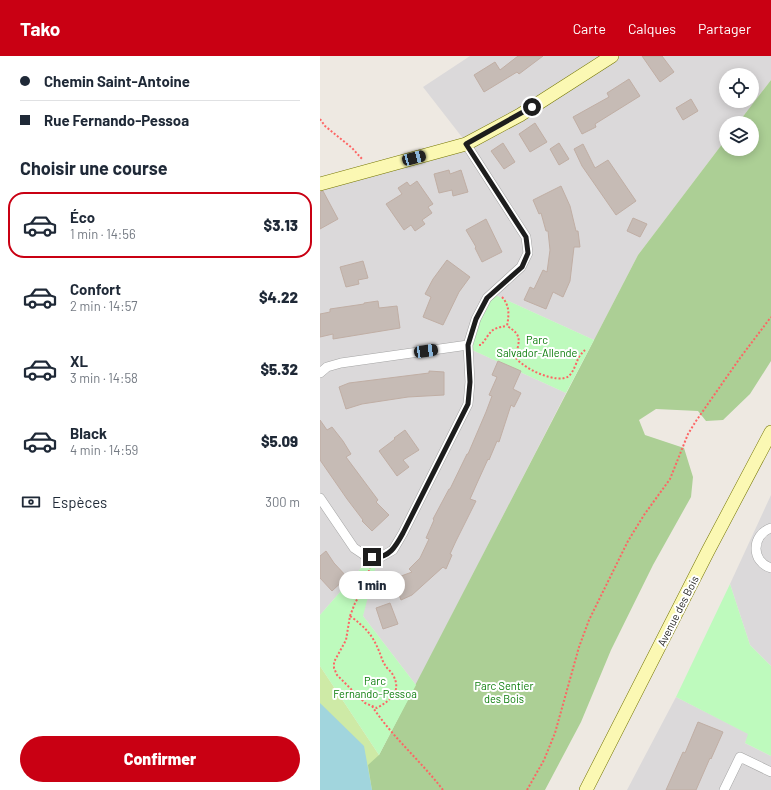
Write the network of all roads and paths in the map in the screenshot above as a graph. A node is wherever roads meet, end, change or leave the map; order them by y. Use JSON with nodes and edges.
{"nodes":[{"id":1,"x":612,"y":56,"type":"edge"},
{"id":2,"x":320,"y":120,"type":"edge"},
{"id":3,"x":466,"y":144,"type":"junction"},
{"id":4,"x":372,"y":170,"type":"junction"},
{"id":5,"x":320,"y":184,"type":"edge"},
{"id":6,"x":496,"y":290,"type":"junction"},
{"id":7,"x":771,"y":317,"type":"edge"},
{"id":8,"x":507,"y":326,"type":"junction"},
{"id":9,"x":468,"y":345,"type":"junction"},
{"id":10,"x":585,"y":350,"type":"dead end"},
{"id":11,"x":320,"y":372,"type":"edge"},
{"id":12,"x":771,"y":432,"type":"edge"},
{"id":13,"x":320,"y":498,"type":"edge"},
{"id":14,"x":771,"y":528,"type":"edge"},
{"id":15,"x":372,"y":557,"type":"junction"},
{"id":16,"x":771,"y":568,"type":"edge"},
{"id":17,"x":350,"y":616,"type":"junction"},
{"id":18,"x":372,"y":706,"type":"junction"},
{"id":19,"x":771,"y":772,"type":"edge"},
{"id":20,"x":444,"y":790,"type":"edge"},
{"id":21,"x":527,"y":790,"type":"edge"},
{"id":22,"x":586,"y":790,"type":"edge"},
{"id":23,"x":724,"y":790,"type":"edge"}],
"edges":[{"from":1,"to":3,"type":"street"},
{"from":2,"to":4,"type":"path"},
{"from":3,"to":4,"type":"street"},
{"from":3,"to":6,"type":"street"},
{"from":4,"to":5,"type":"street"},
{"from":6,"to":8,"type":"path"},
{"from":6,"to":9,"type":"street"},
{"from":7,"to":21,"type":"path"},
{"from":8,"to":9,"type":"path"},
{"from":8,"to":10,"type":"path"},
{"from":9,"to":11,"type":"street"},
{"from":9,"to":15,"type":"street"},
{"from":12,"to":22,"type":"street","name":"Avenue des Bois"},
{"from":13,"to":15,"type":"street"},
{"from":14,"to":16,"type":"street"},
{"from":15,"to":17,"type":"path"},
{"from":17,"to":18,"type":"path"},
{"from":17,"to":18,"type":"path"},
{"from":18,"to":20,"type":"path"},
{"from":19,"to":23,"type":"street"}]}
